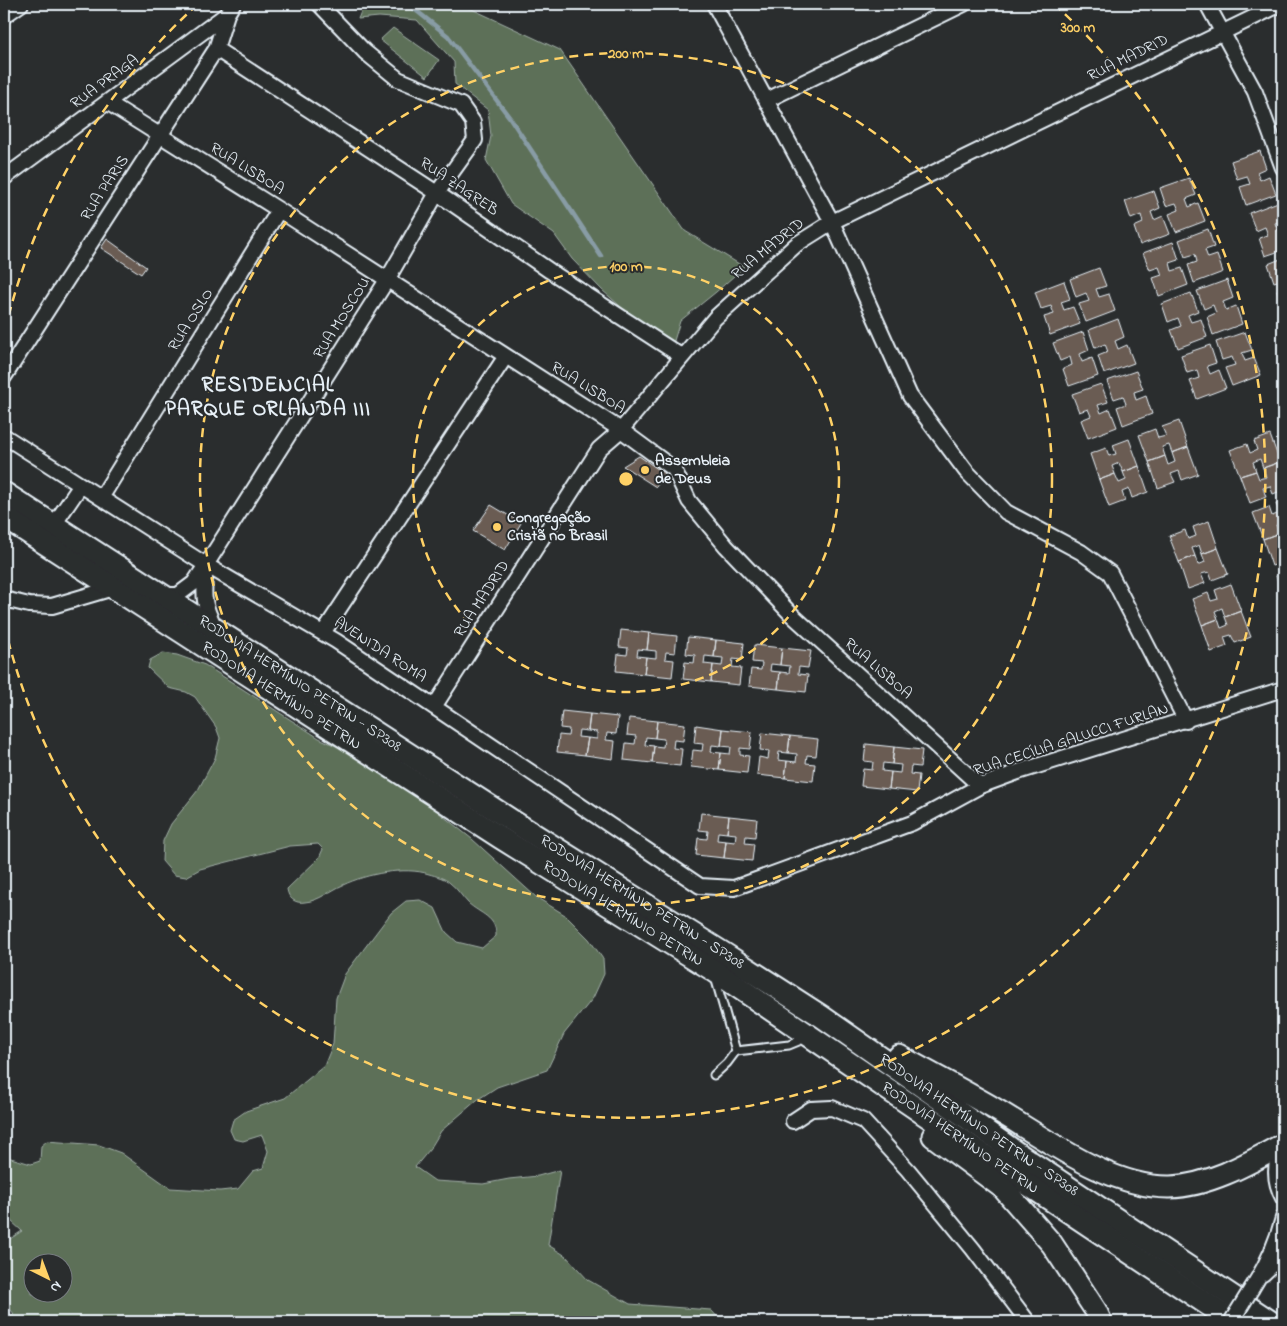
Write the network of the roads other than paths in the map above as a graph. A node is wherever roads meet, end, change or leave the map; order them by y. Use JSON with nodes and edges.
{"nodes":[{"id":1,"x":21,"y":4,"type":"edge"},
{"id":2,"x":319,"y":4,"type":"edge"},
{"id":3,"x":714,"y":4,"type":"edge"},
{"id":4,"x":964,"y":4,"type":"edge"},
{"id":5,"x":1207,"y":4,"type":"edge"},
{"id":6,"x":1282,"y":4,"type":"edge"},
{"id":7,"x":230,"y":9,"type":"edge"},
{"id":8,"x":4,"y":16,"type":"edge"},
{"id":9,"x":1223,"y":31,"type":"junction"},
{"id":10,"x":216,"y":49,"type":"junction"},
{"id":11,"x":768,"y":100,"type":"junction"},
{"id":12,"x":107,"y":102,"type":"junction"},
{"id":13,"x":160,"y":135,"type":"junction"},
{"id":14,"x":1283,"y":168,"type":"edge"},
{"id":15,"x":4,"y":178,"type":"edge"},
{"id":16,"x":437,"y":193,"type":"junction"},
{"id":17,"x":279,"y":210,"type":"junction"},
{"id":18,"x":832,"y":222,"type":"junction"},
{"id":19,"x":387,"y":280,"type":"junction"},
{"id":20,"x":506,"y":356,"type":"junction"},
{"id":21,"x":681,"y":356,"type":"junction"},
{"id":22,"x":4,"y":376,"type":"edge"},
{"id":23,"x":621,"y":430,"type":"junction"},
{"id":24,"x":4,"y":436,"type":"edge"},
{"id":25,"x":81,"y":485,"type":"junction"},
{"id":26,"x":4,"y":493,"type":"edge"},
{"id":27,"x":101,"y":498,"type":"junction"},
{"id":28,"x":4,"y":517,"type":"edge"},
{"id":29,"x":53,"y":526,"type":"junction"},
{"id":30,"x":206,"y":566,"type":"junction"},
{"id":31,"x":113,"y":588,"type":"junction"},
{"id":32,"x":161,"y":595,"type":"junction"},
{"id":33,"x":4,"y":599,"type":"edge"},
{"id":34,"x":217,"y":630,"type":"junction"},
{"id":35,"x":323,"y":633,"type":"junction"},
{"id":36,"x":1283,"y":689,"type":"edge"},
{"id":37,"x":434,"y":707,"type":"junction"},
{"id":38,"x":1186,"y":721,"type":"junction"},
{"id":39,"x":980,"y":786,"type":"junction"},
{"id":40,"x":734,"y":888,"type":"joint"},
{"id":41,"x":713,"y":970,"type":"junction"},
{"id":42,"x":821,"y":1016,"type":"junction"},
{"id":43,"x":817,"y":1040,"type":"junction"},
{"id":44,"x":736,"y":1051,"type":"junction"},
{"id":45,"x":714,"y":1075,"type":"dead end"},
{"id":46,"x":793,"y":1121,"type":"dead end"},
{"id":47,"x":1283,"y":1144,"type":"edge"},
{"id":48,"x":1283,"y":1198,"type":"edge"},
{"id":49,"x":1283,"y":1218,"type":"edge"},
{"id":50,"x":1283,"y":1256,"type":"edge"},
{"id":51,"x":1255,"y":1283,"type":"junction"},
{"id":52,"x":1028,"y":1322,"type":"edge"},
{"id":53,"x":1101,"y":1322,"type":"edge"},
{"id":54,"x":1232,"y":1322,"type":"edge"},
{"id":55,"x":1271,"y":1322,"type":"edge"}],
"edges":[{"from":1,"to":8,"type":"street"},
{"from":2,"to":16,"type":"street","name":"RUA MOSCOU"},
{"from":3,"to":11,"type":"street"},
{"from":4,"to":11,"type":"street"},
{"from":5,"to":9,"type":"street"},
{"from":6,"to":9,"type":"street","name":"RUA MADRID"},
{"from":7,"to":10,"type":"street","name":"RUA PARIS"},
{"from":7,"to":12,"type":"street","name":"RUA PRAGA"},
{"from":9,"to":14,"type":"street"},
{"from":9,"to":18,"type":"street","name":"RUA MADRID"},
{"from":10,"to":13,"type":"street","name":"RUA PARIS"},
{"from":10,"to":16,"type":"street","name":"RUA ZAGREB"},
{"from":11,"to":18,"type":"street"},
{"from":12,"to":13,"type":"street","name":"RUA LISBOA"},
{"from":12,"to":15,"type":"street","name":"RUA PRAGA"},
{"from":13,"to":17,"type":"street","name":"RUA LISBOA"},
{"from":13,"to":22,"type":"street","name":"RUA PARIS"},
{"from":16,"to":19,"type":"street","name":"RUA MOSCOU"},
{"from":16,"to":21,"type":"street","name":"RUA ZAGREB"},
{"from":17,"to":19,"type":"street","name":"RUA LISBOA"},
{"from":17,"to":27,"type":"street","name":"RUA OSLO"},
{"from":18,"to":21,"type":"street","name":"RUA MADRID"},
{"from":18,"to":38,"type":"street"},
{"from":19,"to":20,"type":"street","name":"RUA LISBOA"},
{"from":19,"to":30,"type":"street","name":"RUA MOSCOU"},
{"from":20,"to":23,"type":"street","name":"RUA LISBOA"},
{"from":20,"to":35,"type":"street"},
{"from":21,"to":23,"type":"street","name":"RUA MADRID"},
{"from":23,"to":37,"type":"street","name":"RUA MADRID"},
{"from":23,"to":39,"type":"street","name":"RUA LISBOA"},
{"from":24,"to":25,"type":"street","name":"AVENIDA ROMA"},
{"from":25,"to":27,"type":"street","name":"AVENIDA ROMA"},
{"from":25,"to":29,"type":"street"},
{"from":26,"to":29,"type":"main road","name":"RODOVIA HERMÍNIO PETRIN - SP308"},
{"from":27,"to":30,"type":"street","name":"AVENIDA ROMA"},
{"from":28,"to":31,"type":"main road","name":"RODOVIA HERMÍNIO PETRIN"},
{"from":29,"to":32,"type":"main road","name":"RODOVIA HERMÍNIO PETRIN - SP308"},
{"from":30,"to":32,"type":"street","name":"RUA MOSCOU"},
{"from":30,"to":34,"type":"street"},
{"from":30,"to":35,"type":"street","name":"AVENIDA ROMA"},
{"from":31,"to":33,"type":"street"},
{"from":31,"to":41,"type":"main road","name":"RODOVIA HERMÍNIO PETRIN"},
{"from":32,"to":34,"type":"main road","name":"RODOVIA HERMÍNIO PETRIN - SP308"},
{"from":34,"to":42,"type":"main road","name":"RODOVIA HERMÍNIO PETRIN - SP308"},
{"from":35,"to":37,"type":"street","name":"AVENIDA ROMA"},
{"from":36,"to":38,"type":"street","name":"RUA CECÍLIA GALUCCI FURLAN"},
{"from":37,"to":40,"type":"street","name":"AVENIDA ROMA"},
{"from":38,"to":39,"type":"street","name":"RUA CECÍLIA GALUCCI FURLAN"},
{"from":39,"to":40,"type":"street","name":"RUA CECÍLIA GALUCCI FURLAN"},
{"from":41,"to":43,"type":"main road","name":"RODOVIA HERMÍNIO PETRIN"},
{"from":41,"to":44,"type":"lane"},
{"from":42,"to":47,"type":"main road"},
{"from":42,"to":55,"type":"main road","name":"RODOVIA HERMÍNIO PETRIN - SP308"},
{"from":43,"to":44,"type":"lane"},
{"from":43,"to":53,"type":"main road"},
{"from":43,"to":54,"type":"main road","name":"RODOVIA HERMÍNIO PETRIN"},
{"from":44,"to":45,"type":"lane"},
{"from":46,"to":52,"type":"street"},
{"from":47,"to":48,"type":"street"},
{"from":49,"to":51,"type":"street"},
{"from":50,"to":51,"type":"street"},
{"from":51,"to":54,"type":"street","bridge":true}]}
